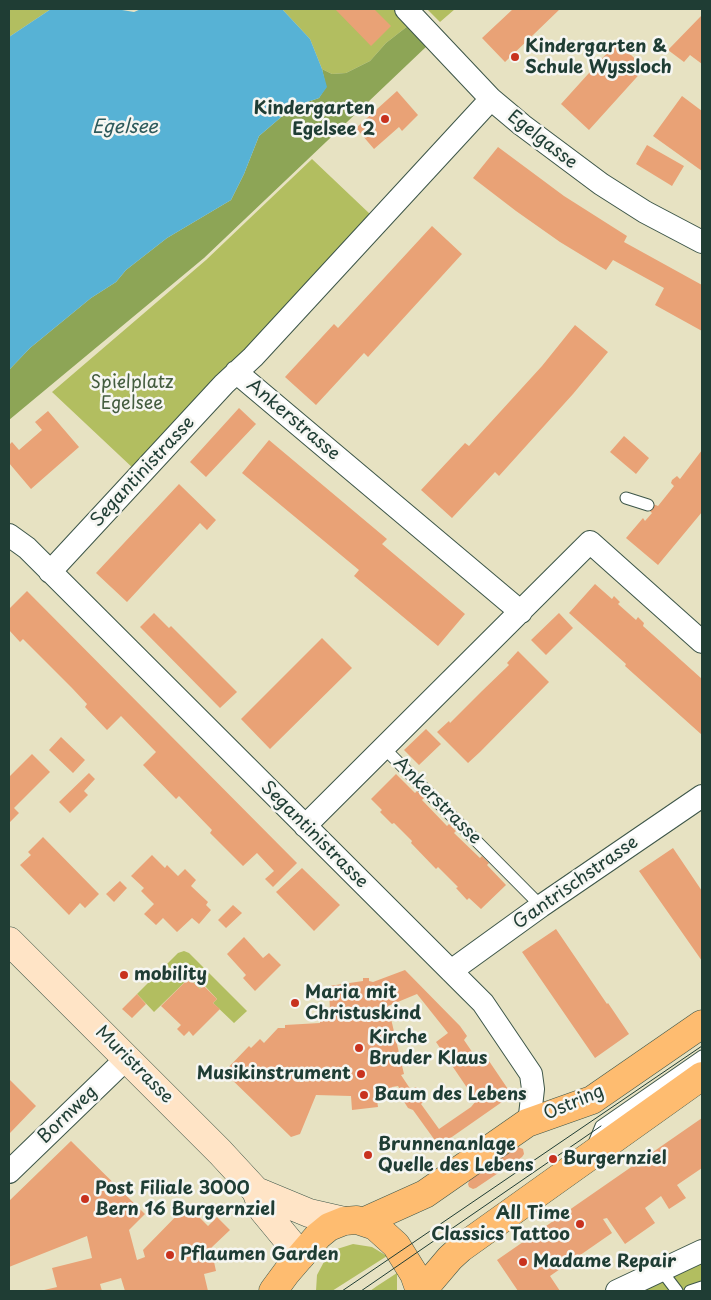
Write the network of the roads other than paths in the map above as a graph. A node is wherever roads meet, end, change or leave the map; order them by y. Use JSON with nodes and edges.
{"nodes":[{"id":1,"x":406,"y":9,"type":"edge"},
{"id":2,"x":491,"y":100,"type":"junction"},
{"id":3,"x":702,"y":242,"type":"edge"},
{"id":4,"x":236,"y":372,"type":"junction"},
{"id":5,"x":626,"y":498,"type":"dead end"},
{"id":6,"x":648,"y":504,"type":"dead end"},
{"id":7,"x":9,"y":536,"type":"edge"},
{"id":8,"x":50,"y":572,"type":"junction"},
{"id":9,"x":521,"y":612,"type":"junction"},
{"id":10,"x":702,"y":642,"type":"edge"},
{"id":11,"x":384,"y":748,"type":"junction"},
{"id":12,"x":702,"y":796,"type":"edge"},
{"id":13,"x":305,"y":826,"type":"junction"},
{"id":14,"x":541,"y":906,"type":"junction"},
{"id":15,"x":9,"y":941,"type":"edge"},
{"id":16,"x":451,"y":971,"type":"junction"},
{"id":17,"x":702,"y":1024,"type":"edge"},
{"id":18,"x":702,"y":1056,"type":"edge"},
{"id":19,"x":127,"y":1058,"type":"junction"},
{"id":20,"x":702,"y":1076,"type":"edge"},
{"id":21,"x":528,"y":1123,"type":"junction"},
{"id":22,"x":588,"y":1159,"type":"junction"},
{"id":23,"x":9,"y":1172,"type":"edge"},
{"id":24,"x":256,"y":1191,"type":"junction"},
{"id":25,"x":354,"y":1221,"type":"junction"},
{"id":26,"x":702,"y":1251,"type":"edge"},
{"id":27,"x":301,"y":1256,"type":"junction"},
{"id":28,"x":661,"y":1270,"type":"junction"},
{"id":29,"x":702,"y":1287,"type":"edge"},
{"id":30,"x":273,"y":1291,"type":"edge"},
{"id":31,"x":299,"y":1291,"type":"edge"},
{"id":32,"x":421,"y":1291,"type":"edge"},
{"id":33,"x":617,"y":1291,"type":"edge"},
{"id":34,"x":677,"y":1291,"type":"edge"},
{"id":35,"x":690,"y":1291,"type":"edge"}],
"edges":[{"from":1,"to":2,"type":"street","name":"Egelgasse"},
{"from":2,"to":3,"type":"street","name":"Egelgasse"},
{"from":2,"to":4,"type":"street","name":"Ankerstrasse"},
{"from":4,"to":8,"type":"street","name":"Segantinistrasse"},
{"from":4,"to":9,"type":"street","name":"Ankerstrasse"},
{"from":5,"to":6,"type":"lane"},
{"from":7,"to":8,"type":"street","name":"Segantinistrasse"},
{"from":8,"to":13,"type":"street","name":"Segantinistrasse"},
{"from":9,"to":10,"type":"street","name":"Ankerstrasse"},
{"from":9,"to":11,"type":"street","name":"Ankerstrasse"},
{"from":11,"to":13,"type":"street"},
{"from":11,"to":14,"type":"lane","name":"Ankerstrasse"},
{"from":12,"to":14,"type":"street","name":"Gantrischstrasse"},
{"from":13,"to":16,"type":"street","name":"Segantinistrasse"},
{"from":14,"to":16,"type":"street","name":"Gantrischstrasse"},
{"from":15,"to":19,"type":"main road","name":"Muristrasse"},
{"from":16,"to":21,"type":"street","name":"Segantinistrasse"},
{"from":17,"to":21,"type":"main road","name":"Ostring"},
{"from":18,"to":22,"type":"lane"},
{"from":19,"to":23,"type":"street","name":"Bornweg"},
{"from":19,"to":24,"type":"main road","name":"Muristrasse"},
{"from":20,"to":22,"type":"main road"},
{"from":21,"to":25,"type":"main road","name":"Ostring"},
{"from":22,"to":32,"type":"main road"},
{"from":24,"to":25,"type":"main road","name":"Muristrasse"},
{"from":24,"to":27,"type":"main road","name":"Muristrasse"},
{"from":25,"to":27,"type":"main road","name":"Ostring"},
{"from":25,"to":32,"type":"main road"},
{"from":26,"to":28,"type":"street"},
{"from":27,"to":30,"type":"main road","name":"Ostring"},
{"from":27,"to":31,"type":"main road"},
{"from":28,"to":33,"type":"street"},
{"from":28,"to":34,"type":"lane"},
{"from":29,"to":35,"type":"lane"}]}
